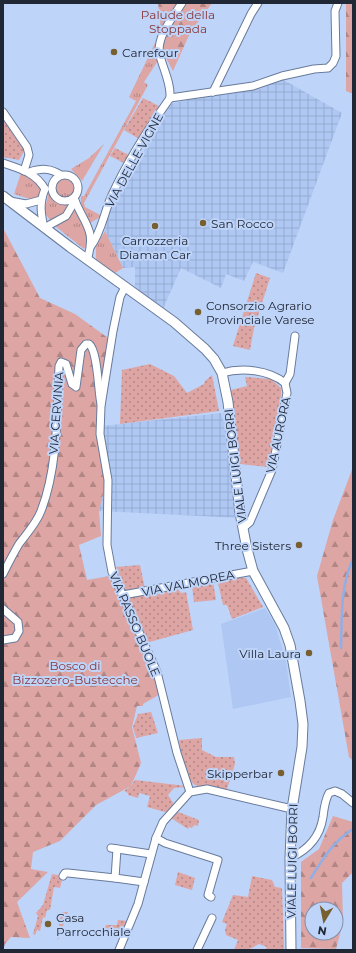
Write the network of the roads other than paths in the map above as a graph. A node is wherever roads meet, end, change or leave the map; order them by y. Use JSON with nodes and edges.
{"nodes":[{"id":1,"x":182,"y":3,"type":"edge"},
{"id":2,"x":258,"y":3,"type":"edge"},
{"id":3,"x":338,"y":3,"type":"edge"},
{"id":4,"x":213,"y":92,"type":"junction"},
{"id":5,"x":170,"y":98,"type":"junction"},
{"id":6,"x":3,"y":112,"type":"edge"},
{"id":7,"x":3,"y":163,"type":"edge"},
{"id":8,"x":27,"y":171,"type":"junction"},
{"id":9,"x":60,"y":176,"type":"junction"},
{"id":10,"x":48,"y":189,"type":"junction"},
{"id":11,"x":6,"y":198,"type":"edge"},
{"id":12,"x":75,"y":199,"type":"junction"},
{"id":13,"x":41,"y":200,"type":"junction"},
{"id":14,"x":101,"y":223,"type":"junction"},
{"id":15,"x":44,"y":228,"type":"junction"},
{"id":16,"x":90,"y":228,"type":"junction"},
{"id":17,"x":91,"y":246,"type":"junction"},
{"id":18,"x":87,"y":260,"type":"junction"},
{"id":19,"x":125,"y":287,"type":"junction"},
{"id":20,"x":295,"y":336,"type":"dead end"},
{"id":21,"x":222,"y":372,"type":"junction"},
{"id":22,"x":285,"y":383,"type":"junction"},
{"id":23,"x":101,"y":406,"type":"junction"},
{"id":24,"x":243,"y":528,"type":"junction"},
{"id":25,"x":253,"y":571,"type":"junction"},
{"id":26,"x":3,"y":574,"type":"edge"},
{"id":27,"x":123,"y":595,"type":"junction"},
{"id":28,"x":3,"y":609,"type":"edge"},
{"id":29,"x":3,"y":640,"type":"edge"},
{"id":30,"x":190,"y":792,"type":"junction"},
{"id":31,"x":353,"y":803,"type":"edge"},
{"id":32,"x":292,"y":809,"type":"junction"},
{"id":33,"x":156,"y":838,"type":"junction"},
{"id":34,"x":151,"y":854,"type":"junction"},
{"id":35,"x":290,"y":858,"type":"junction"},
{"id":36,"x":63,"y":876,"type":"dead end"},
{"id":37,"x":115,"y":878,"type":"junction"},
{"id":38,"x":144,"y":882,"type":"junction"},
{"id":39,"x":211,"y":897,"type":"dead end"},
{"id":40,"x":212,"y":918,"type":"dead end"},
{"id":41,"x":120,"y":950,"type":"edge"},
{"id":42,"x":197,"y":950,"type":"edge"},
{"id":43,"x":291,"y":950,"type":"edge"}],
"edges":[{"from":1,"to":5,"type":"street"},
{"from":2,"to":4,"type":"street"},
{"from":3,"to":4,"type":"street"},
{"from":4,"to":5,"type":"street"},
{"from":5,"to":14,"type":"street","name":"VIA DELLE VIGNE"},
{"from":6,"to":8,"type":"street"},
{"from":7,"to":8,"type":"street"},
{"from":8,"to":9,"type":"street"},
{"from":8,"to":10,"type":"street"},
{"from":9,"to":10,"type":"street"},
{"from":9,"to":12,"type":"street"},
{"from":10,"to":12,"type":"street"},
{"from":10,"to":13,"type":"street"},
{"from":11,"to":13,"type":"street"},
{"from":11,"to":15,"type":"main road","name":"VIALE LUIGI BORRI"},
{"from":12,"to":15,"type":"street"},
{"from":12,"to":16,"type":"street"},
{"from":13,"to":15,"type":"street"},
{"from":14,"to":16,"type":"street"},
{"from":14,"to":17,"type":"street","name":"VIA DELLE VIGNE"},
{"from":15,"to":18,"type":"main road","name":"VIALE LUIGI BORRI"},
{"from":16,"to":17,"type":"street"},
{"from":17,"to":18,"type":"street"},
{"from":18,"to":19,"type":"main road","name":"VIALE LUIGI BORRI"},
{"from":19,"to":21,"type":"main road","name":"VIALE LUIGI BORRI"},
{"from":19,"to":23,"type":"street","name":"VIA PASSO BUOLE"},
{"from":20,"to":22,"type":"street","name":"VIA AURORA"},
{"from":21,"to":22,"type":"street","name":"VIA AURORA"},
{"from":21,"to":24,"type":"main road","name":"VIALE LUIGI BORRI"},
{"from":22,"to":24,"type":"street","name":"VIA AURORA"},
{"from":23,"to":26,"type":"street","name":"VIA CERVINIA"},
{"from":23,"to":27,"type":"street","name":"VIA PASSO BUOLE"},
{"from":24,"to":25,"type":"main road","name":"VIALE LUIGI BORRI"},
{"from":25,"to":27,"type":"street","name":"VIA VALMOREA"},
{"from":25,"to":32,"type":"main road","name":"VIALE LUIGI BORRI"},
{"from":27,"to":30,"type":"street","name":"VIA PASSO BUOLE"},
{"from":28,"to":29,"type":"street"},
{"from":30,"to":32,"type":"street"},
{"from":30,"to":33,"type":"street"},
{"from":31,"to":35,"type":"street"},
{"from":32,"to":35,"type":"main road","name":"VIALE LUIGI BORRI"},
{"from":33,"to":34,"type":"street"},
{"from":33,"to":39,"type":"street"},
{"from":34,"to":37,"type":"street"},
{"from":34,"to":38,"type":"street"},
{"from":35,"to":43,"type":"main road","name":"VIALE LUIGI BORRI"},
{"from":36,"to":37,"type":"street"},
{"from":37,"to":38,"type":"street"},
{"from":38,"to":41,"type":"street"},
{"from":40,"to":42,"type":"street"}]}
